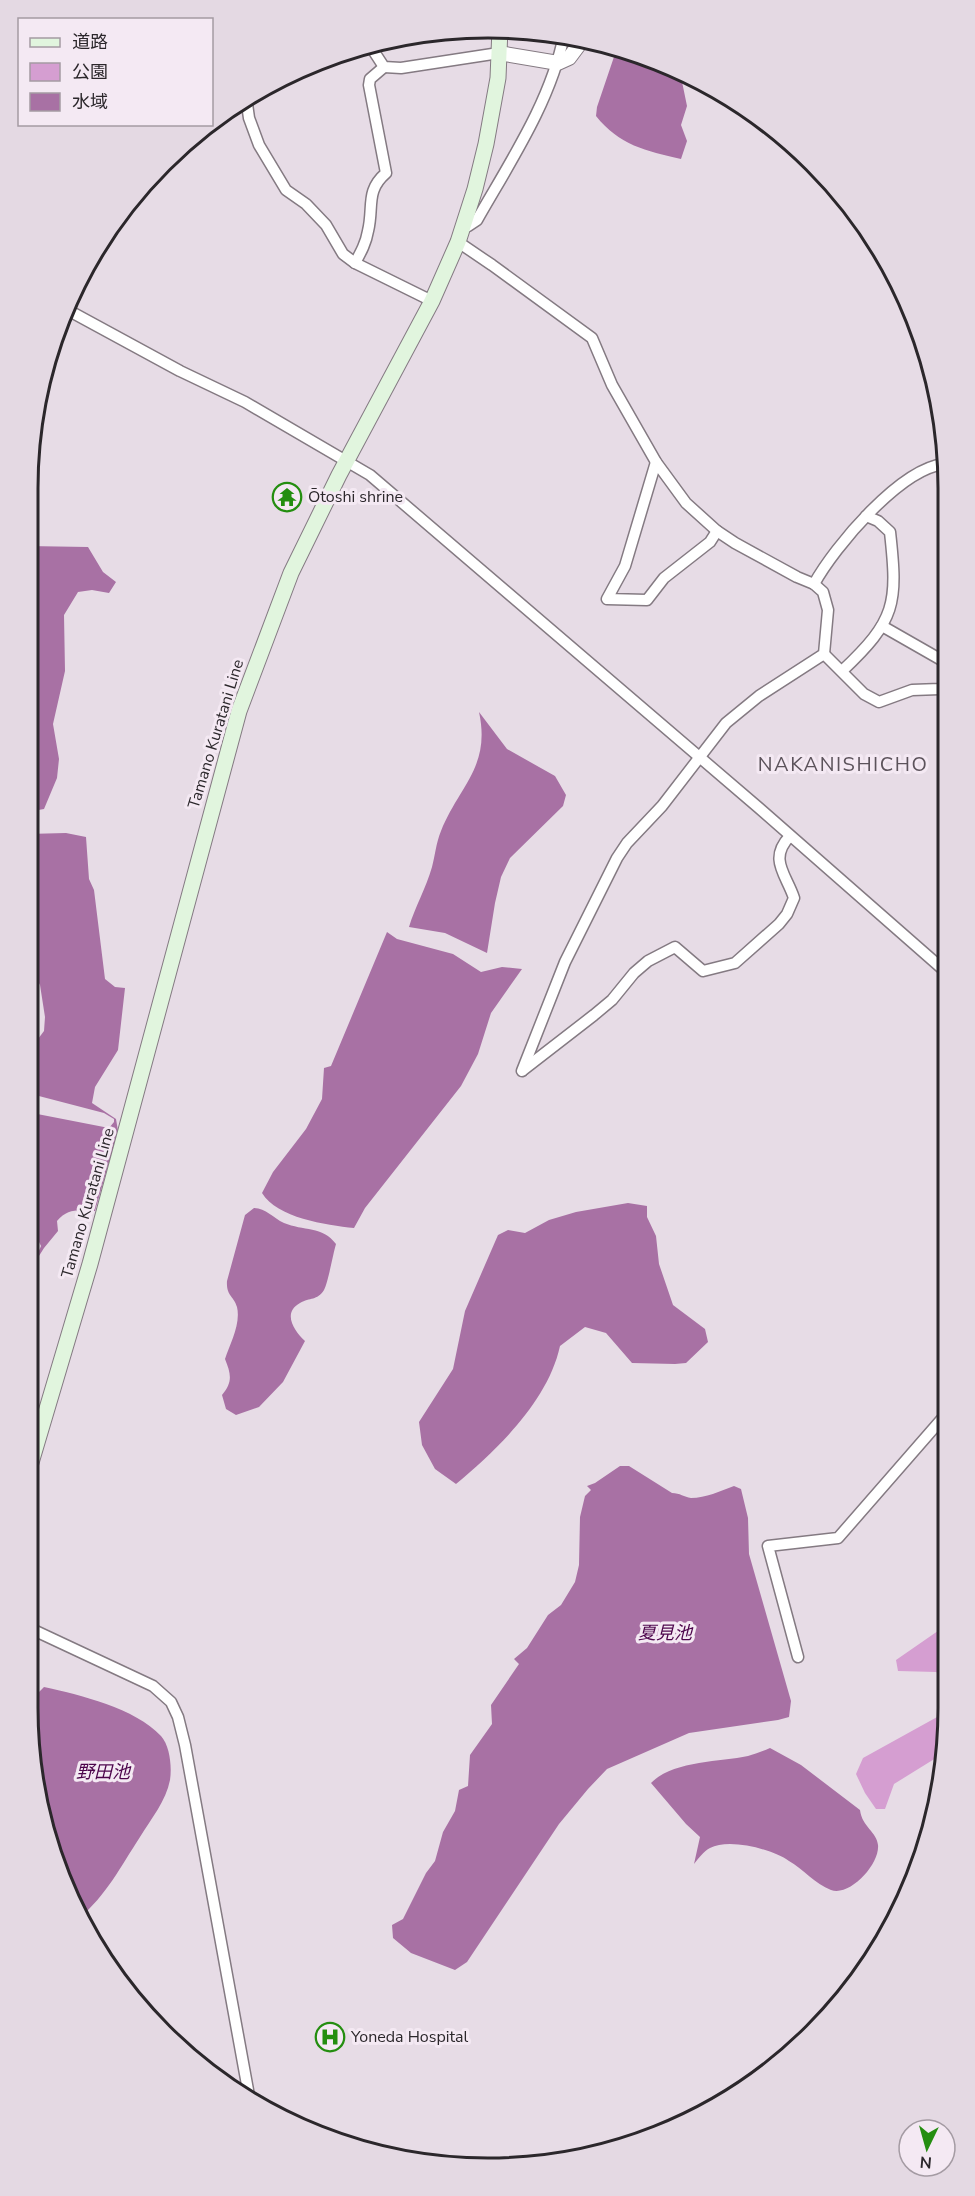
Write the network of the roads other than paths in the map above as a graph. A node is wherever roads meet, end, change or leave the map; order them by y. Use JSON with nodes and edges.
{"nodes":[{"id":1,"x":500,"y":38,"type":"edge"},
{"id":2,"x":562,"y":44,"type":"edge"},
{"id":3,"x":578,"y":47,"type":"edge"},
{"id":4,"x":374,"y":52,"type":"edge"},
{"id":5,"x":499,"y":53,"type":"junction"},
{"id":6,"x":558,"y":63,"type":"junction"},
{"id":7,"x":384,"y":67,"type":"junction"},
{"id":8,"x":247,"y":107,"type":"edge"},
{"id":9,"x":463,"y":226,"type":"junction"},
{"id":10,"x":458,"y":242,"type":"junction"},
{"id":11,"x":355,"y":263,"type":"junction"},
{"id":12,"x":432,"y":301,"type":"junction"},
{"id":13,"x":73,"y":313,"type":"edge"},
{"id":14,"x":347,"y":461,"type":"junction"},
{"id":15,"x":656,"y":462,"type":"junction"},
{"id":16,"x":937,"y":466,"type":"edge"},
{"id":17,"x":866,"y":516,"type":"junction"},
{"id":18,"x":717,"y":531,"type":"junction"},
{"id":19,"x":814,"y":584,"type":"junction"},
{"id":20,"x":882,"y":626,"type":"junction"},
{"id":21,"x":824,"y":654,"type":"junction"},
{"id":22,"x":938,"y":658,"type":"edge"},
{"id":23,"x":842,"y":671,"type":"junction"},
{"id":24,"x":938,"y":689,"type":"edge"},
{"id":25,"x":699,"y":757,"type":"junction"},
{"id":26,"x":790,"y":836,"type":"junction"},
{"id":27,"x":938,"y":965,"type":"edge"},
{"id":28,"x":938,"y":1423,"type":"edge"},
{"id":29,"x":38,"y":1438,"type":"edge"},
{"id":30,"x":38,"y":1632,"type":"edge"},
{"id":31,"x":798,"y":1657,"type":"dead end"},
{"id":32,"x":248,"y":2090,"type":"edge"}],
"edges":[{"from":1,"to":5,"type":"main road","name":"Tamano Kuratani Line"},
{"from":2,"to":6,"type":"street"},
{"from":3,"to":6,"type":"street"},
{"from":4,"to":7,"type":"street"},
{"from":5,"to":6,"type":"street"},
{"from":5,"to":7,"type":"street"},
{"from":5,"to":9,"type":"main road","name":"Tamano Kuratani Line"},
{"from":6,"to":9,"type":"street"},
{"from":7,"to":11,"type":"street"},
{"from":8,"to":11,"type":"street"},
{"from":9,"to":10,"type":"main road","name":"Tamano Kuratani Line"},
{"from":10,"to":12,"type":"main road","name":"Tamano Kuratani Line"},
{"from":10,"to":15,"type":"street"},
{"from":11,"to":12,"type":"street"},
{"from":12,"to":14,"type":"main road","name":"Tamano Kuratani Line"},
{"from":13,"to":14,"type":"street"},
{"from":14,"to":25,"type":"street"},
{"from":14,"to":29,"type":"main road","name":"Tamano Kuratani Line"},
{"from":15,"to":18,"type":"street"},
{"from":15,"to":18,"type":"street"},
{"from":16,"to":17,"type":"street"},
{"from":17,"to":19,"type":"street"},
{"from":17,"to":20,"type":"street"},
{"from":18,"to":19,"type":"street"},
{"from":19,"to":21,"type":"street"},
{"from":20,"to":22,"type":"street"},
{"from":20,"to":23,"type":"street"},
{"from":21,"to":23,"type":"street"},
{"from":21,"to":25,"type":"street"},
{"from":23,"to":24,"type":"street"},
{"from":25,"to":26,"type":"street"},
{"from":25,"to":26,"type":"street"},
{"from":26,"to":27,"type":"street"},
{"from":28,"to":31,"type":"street"},
{"from":30,"to":32,"type":"street"}]}
